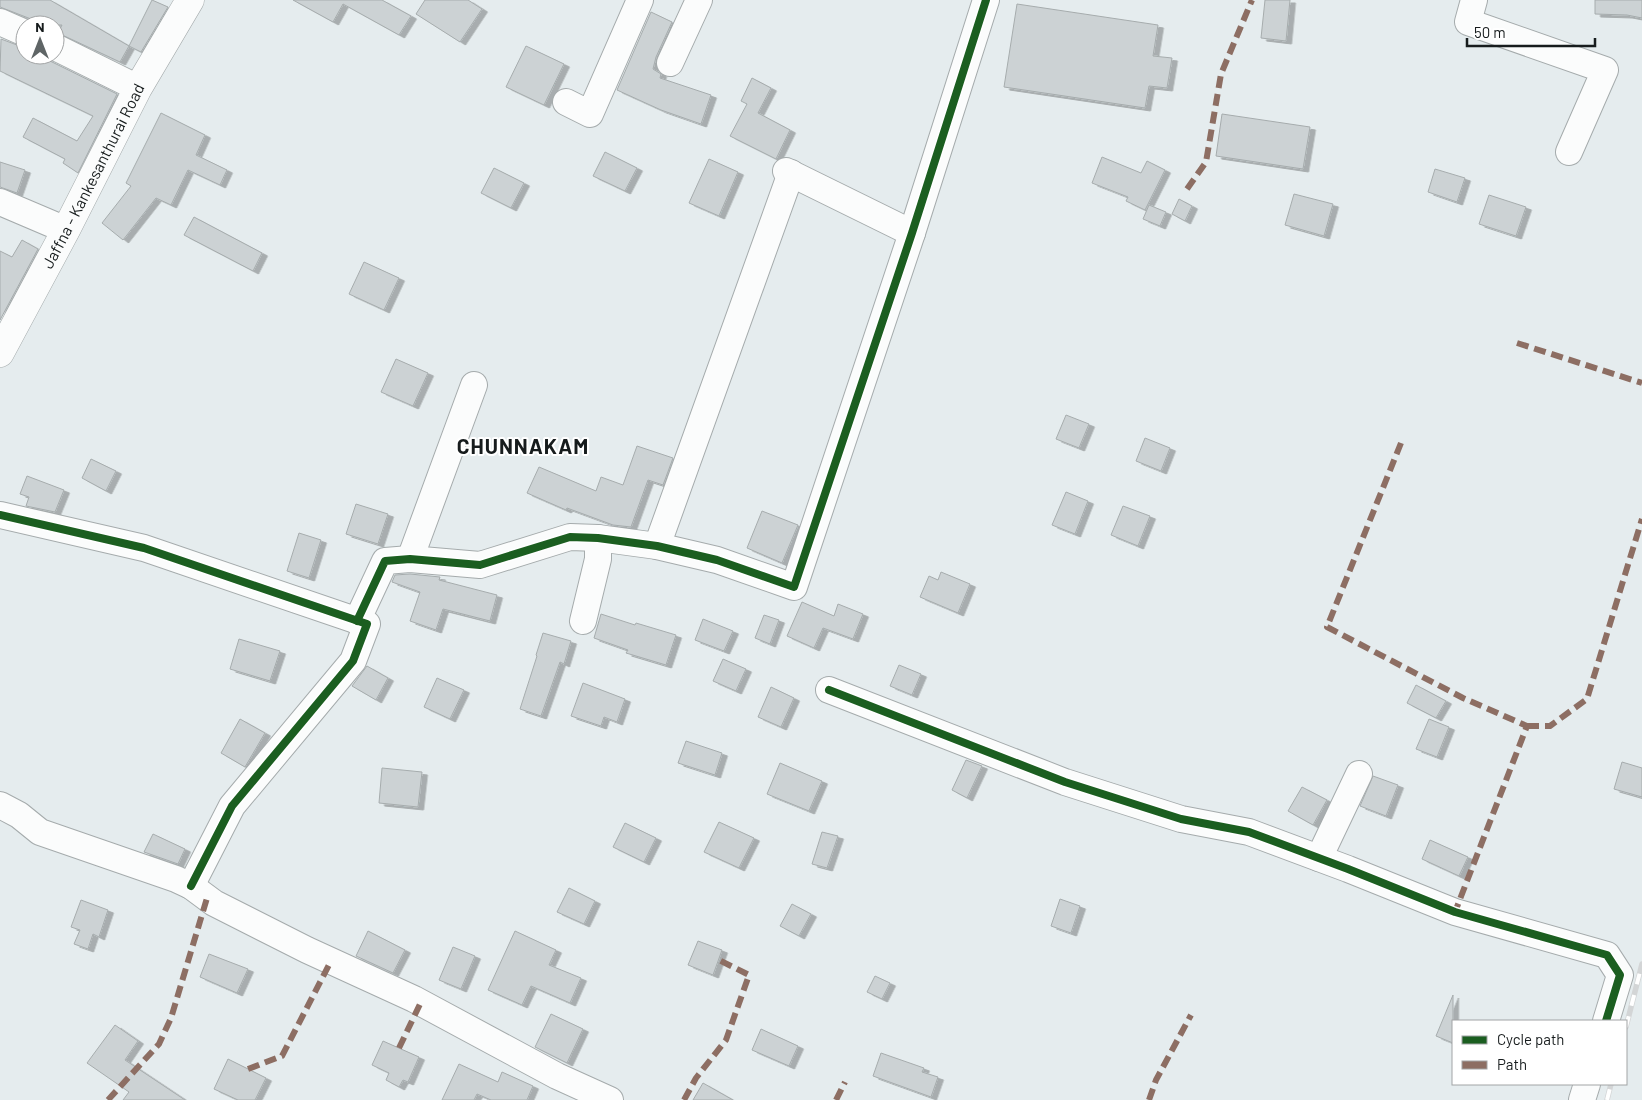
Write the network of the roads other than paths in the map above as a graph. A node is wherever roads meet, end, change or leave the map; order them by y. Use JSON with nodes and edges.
{"nodes":[{"id":1,"x":190,"y":0,"type":"edge"},
{"id":2,"x":640,"y":0,"type":"edge"},
{"id":3,"x":699,"y":0,"type":"edge"},
{"id":4,"x":986,"y":0,"type":"edge"},
{"id":5,"x":1474,"y":0,"type":"edge"},
{"id":6,"x":0,"y":22,"type":"edge"},
{"id":7,"x":15,"y":29,"type":"edge"},
{"id":8,"x":65,"y":52,"type":"edge"},
{"id":9,"x":670,"y":63,"type":"dead end"},
{"id":10,"x":138,"y":88,"type":"junction"},
{"id":11,"x":566,"y":102,"type":"dead end"},
{"id":12,"x":1569,"y":152,"type":"dead end"},
{"id":13,"x":0,"y":202,"type":"edge"},
{"id":14,"x":66,"y":230,"type":"junction"},
{"id":15,"x":912,"y":233,"type":"junction"},
{"id":16,"x":0,"y":353,"type":"edge"},
{"id":17,"x":474,"y":385,"type":"dead end"},
{"id":18,"x":0,"y":515,"type":"edge"},
{"id":19,"x":598,"y":538,"type":"junction"},
{"id":20,"x":657,"y":546,"type":"junction"},
{"id":21,"x":410,"y":560,"type":"junction"},
{"id":22,"x":583,"y":621,"type":"dead end"},
{"id":23,"x":357,"y":622,"type":"junction"},
{"id":24,"x":829,"y":690,"type":"dead end"},
{"id":25,"x":1359,"y":774,"type":"dead end"},
{"id":26,"x":0,"y":805,"type":"edge"},
{"id":27,"x":1319,"y":858,"type":"junction"},
{"id":28,"x":190,"y":886,"type":"junction"},
{"id":29,"x":1606,"y":1020,"type":"edge"},
{"id":30,"x":1587,"y":1085,"type":"edge"},
{"id":31,"x":610,"y":1100,"type":"edge"},
{"id":32,"x":1582,"y":1100,"type":"edge"}],
"edges":[{"from":1,"to":10,"type":"main road","name":"Jaffna - Kankesanthurai Road"},
{"from":2,"to":11,"type":"street"},
{"from":3,"to":9,"type":"street"},
{"from":4,"to":15,"type":"street"},
{"from":5,"to":12,"type":"street"},
{"from":6,"to":7,"type":"street"},
{"from":8,"to":10,"type":"street"},
{"from":10,"to":14,"type":"main road","name":"Jaffna - Kankesanthurai Road"},
{"from":13,"to":14,"type":"street"},
{"from":14,"to":16,"type":"main road","name":"Jaffna - Kankesanthurai Road"},
{"from":15,"to":20,"type":"street"},
{"from":15,"to":20,"type":"street"},
{"from":17,"to":21,"type":"street"},
{"from":18,"to":23,"type":"street"},
{"from":19,"to":20,"type":"street"},
{"from":19,"to":21,"type":"street"},
{"from":19,"to":22,"type":"street"},
{"from":21,"to":23,"type":"street"},
{"from":23,"to":28,"type":"street"},
{"from":24,"to":27,"type":"street"},
{"from":25,"to":27,"type":"street"},
{"from":26,"to":28,"type":"street"},
{"from":27,"to":29,"type":"street"},
{"from":28,"to":31,"type":"street"},
{"from":30,"to":32,"type":"street"}]}
